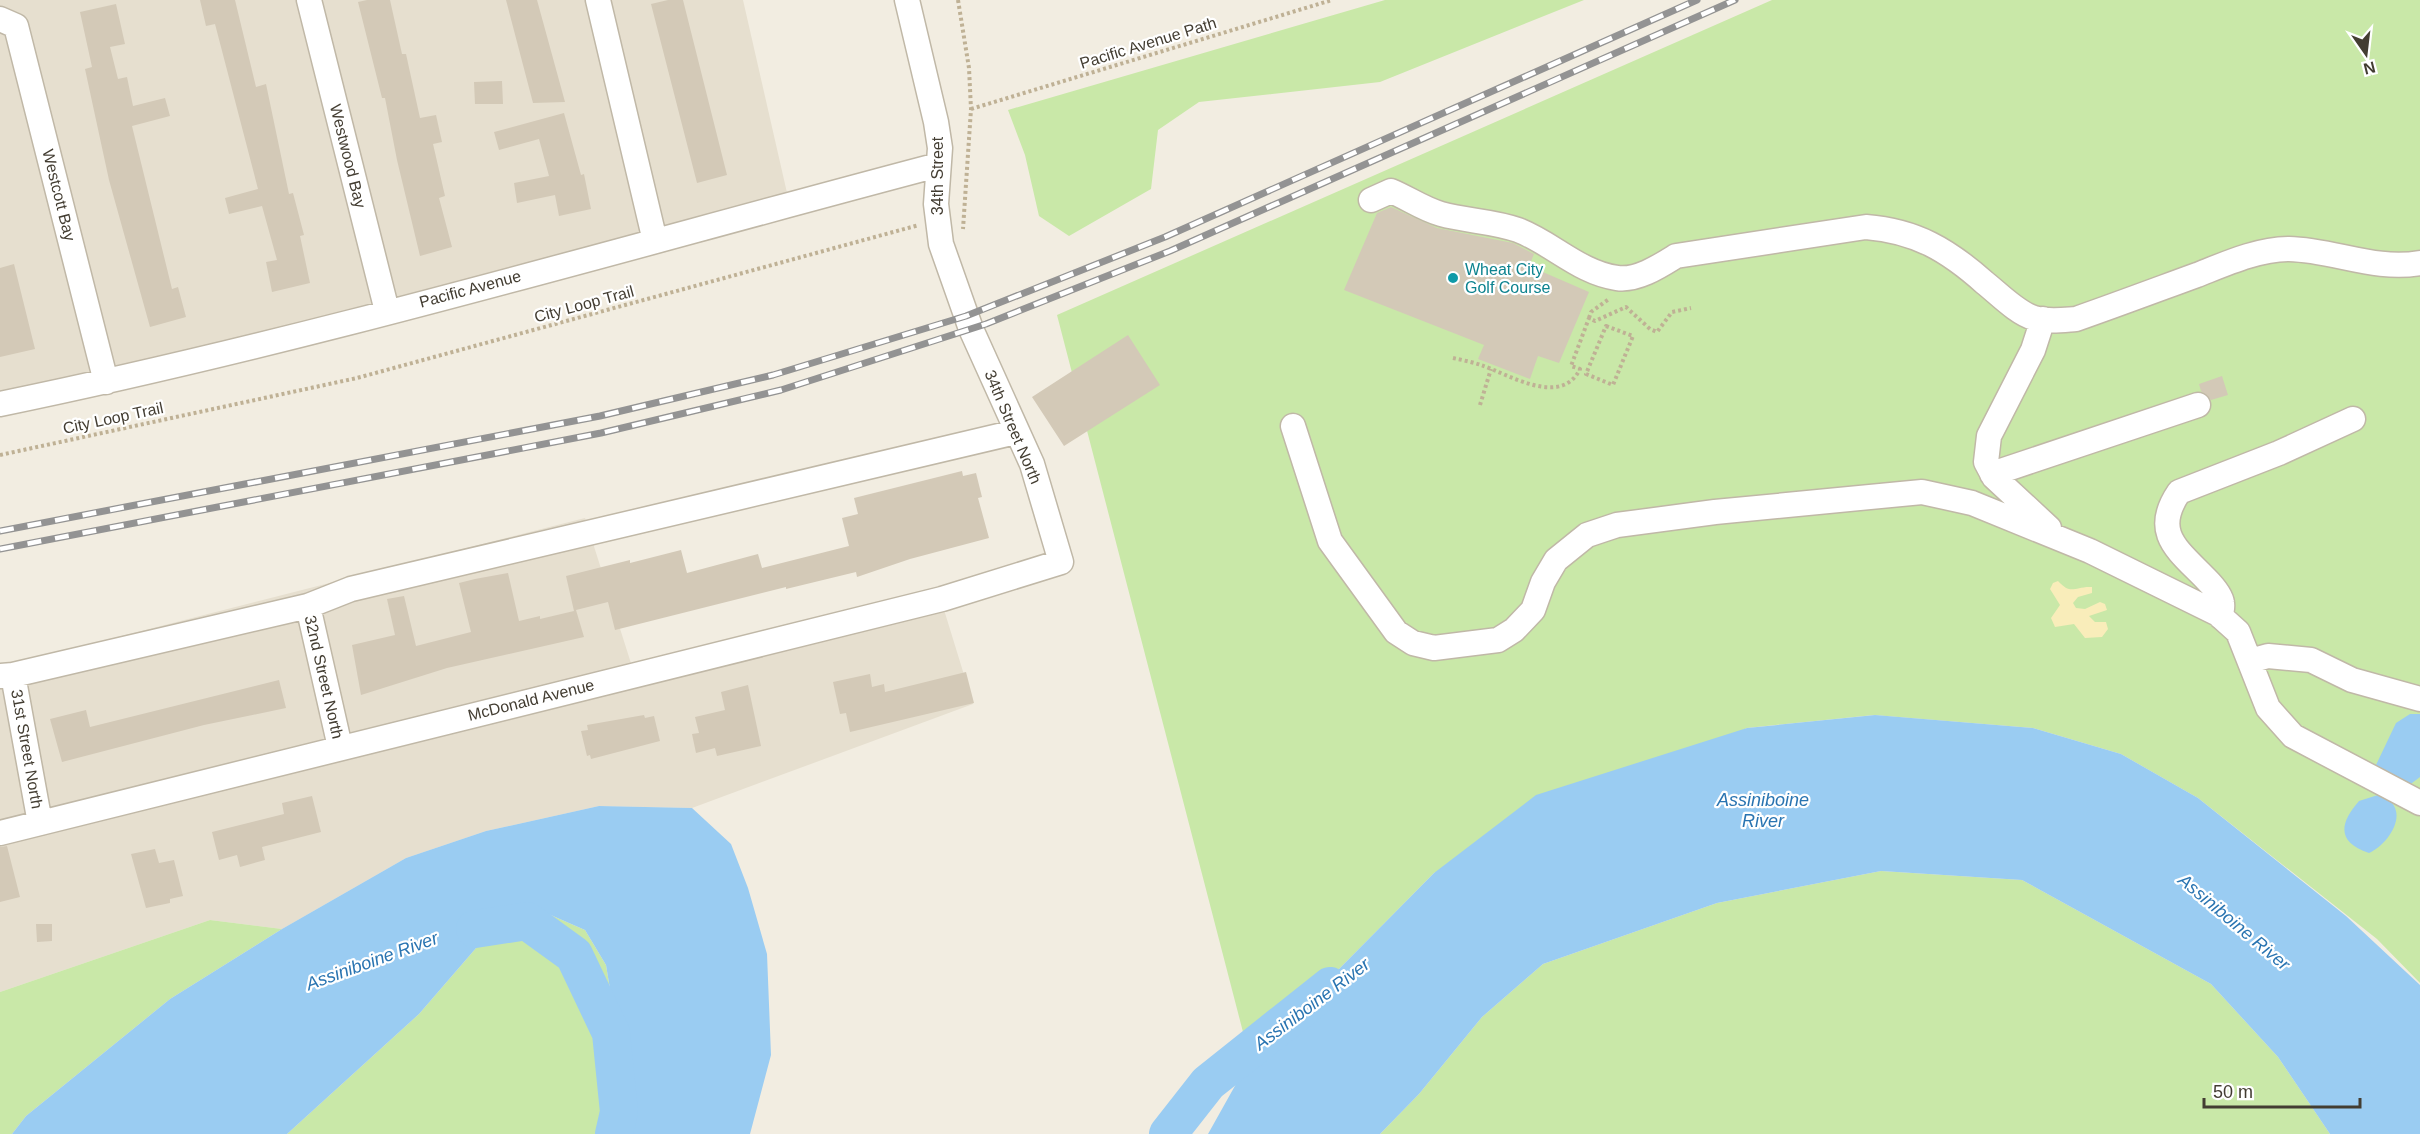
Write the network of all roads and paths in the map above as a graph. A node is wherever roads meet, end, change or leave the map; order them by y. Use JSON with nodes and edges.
{"nodes":[{"id":1,"x":309,"y":0,"type":"edge"},
{"id":2,"x":598,"y":0,"type":"edge"},
{"id":3,"x":908,"y":0,"type":"edge"},
{"id":4,"x":958,"y":0,"type":"edge"},
{"id":5,"x":1332,"y":0,"type":"edge"},
{"id":6,"x":0,"y":19,"type":"edge"},
{"id":7,"x":971,"y":109,"type":"junction"},
{"id":8,"x":939,"y":165,"type":"junction"},
{"id":9,"x":1371,"y":200,"type":"dead end"},
{"id":10,"x":937,"y":220,"type":"junction"},
{"id":11,"x":654,"y":241,"type":"junction"},
{"id":12,"x":2420,"y":263,"type":"edge"},
{"id":13,"x":1692,"y":308,"type":"dead end"},
{"id":14,"x":387,"y":311,"type":"junction"},
{"id":15,"x":2043,"y":320,"type":"junction"},
{"id":16,"x":968,"y":323,"type":"joint"},
{"id":17,"x":1453,"y":358,"type":"dead end"},
{"id":18,"x":1491,"y":369,"type":"junction"},
{"id":19,"x":1579,"y":371,"type":"junction"},
{"id":20,"x":1586,"y":374,"type":"junction"},
{"id":21,"x":106,"y":382,"type":"junction"},
{"id":22,"x":0,"y":404,"type":"edge"},
{"id":23,"x":1480,"y":405,"type":"dead end"},
{"id":24,"x":2198,"y":405,"type":"dead end"},
{"id":25,"x":2353,"y":419,"type":"dead end"},
{"id":26,"x":1293,"y":426,"type":"dead end"},
{"id":27,"x":1016,"y":432,"type":"junction"},
{"id":28,"x":0,"y":455,"type":"edge"},
{"id":29,"x":1992,"y":474,"type":"junction"},
{"id":30,"x":2061,"y":539,"type":"junction"},
{"id":31,"x":1060,"y":562,"type":"joint"},
{"id":32,"x":308,"y":606,"type":"junction"},
{"id":33,"x":2221,"y":617,"type":"junction"},
{"id":34,"x":2250,"y":661,"type":"junction"},
{"id":35,"x":7,"y":676,"type":"edge"},
{"id":36,"x":2420,"y":699,"type":"edge"},
{"id":37,"x":339,"y":747,"type":"junction"},
{"id":38,"x":2420,"y":803,"type":"edge"},
{"id":39,"x":40,"y":824,"type":"junction"},
{"id":40,"x":0,"y":833,"type":"edge"}],
"edges":[{"from":1,"to":14,"type":"street","name":"Westwood Bay"},
{"from":2,"to":11,"type":"street"},
{"from":3,"to":8,"type":"street","name":"34th Street"},
{"from":4,"to":7,"type":"path","name":"City Loop Trail"},
{"from":5,"to":7,"type":"path","name":"Pacific Avenue Path"},
{"from":6,"to":21,"type":"street","name":"Westcott Bay"},
{"from":7,"to":10,"type":"path","name":"City Loop Trail"},
{"from":8,"to":10,"type":"street","name":"34th Street"},
{"from":8,"to":11,"type":"street","name":"Pacific Avenue"},
{"from":9,"to":15,"type":"street"},
{"from":10,"to":16,"type":"street","name":"34th Street"},
{"from":10,"to":28,"type":"path","name":"City Loop Trail"},
{"from":11,"to":14,"type":"street","name":"Pacific Avenue"},
{"from":12,"to":15,"type":"street"},
{"from":13,"to":19,"type":"path"},
{"from":14,"to":21,"type":"street","name":"Pacific Avenue"},
{"from":15,"to":29,"type":"street"},
{"from":16,"to":27,"type":"street","name":"34th Street North"},
{"from":17,"to":18,"type":"path"},
{"from":18,"to":19,"type":"path"},
{"from":18,"to":23,"type":"path"},
{"from":19,"to":20,"type":"path"},
{"from":20,"to":20,"type":"path"},
{"from":21,"to":22,"type":"street","name":"Pacific Avenue"},
{"from":24,"to":29,"type":"street"},
{"from":25,"to":33,"type":"street"},
{"from":26,"to":30,"type":"street"},
{"from":27,"to":31,"type":"street","name":"34th Street North"},
{"from":27,"to":32,"type":"street"},
{"from":29,"to":30,"type":"street"},
{"from":30,"to":33,"type":"street"},
{"from":31,"to":37,"type":"street","name":"McDonald Avenue"},
{"from":32,"to":35,"type":"street"},
{"from":32,"to":37,"type":"street","name":"32nd Street North"},
{"from":33,"to":34,"type":"street"},
{"from":34,"to":36,"type":"street"},
{"from":34,"to":38,"type":"street"},
{"from":35,"to":39,"type":"street","name":"31st Street North"},
{"from":37,"to":39,"type":"street","name":"McDonald Avenue"},
{"from":39,"to":40,"type":"street","name":"McDonald Avenue"}]}
